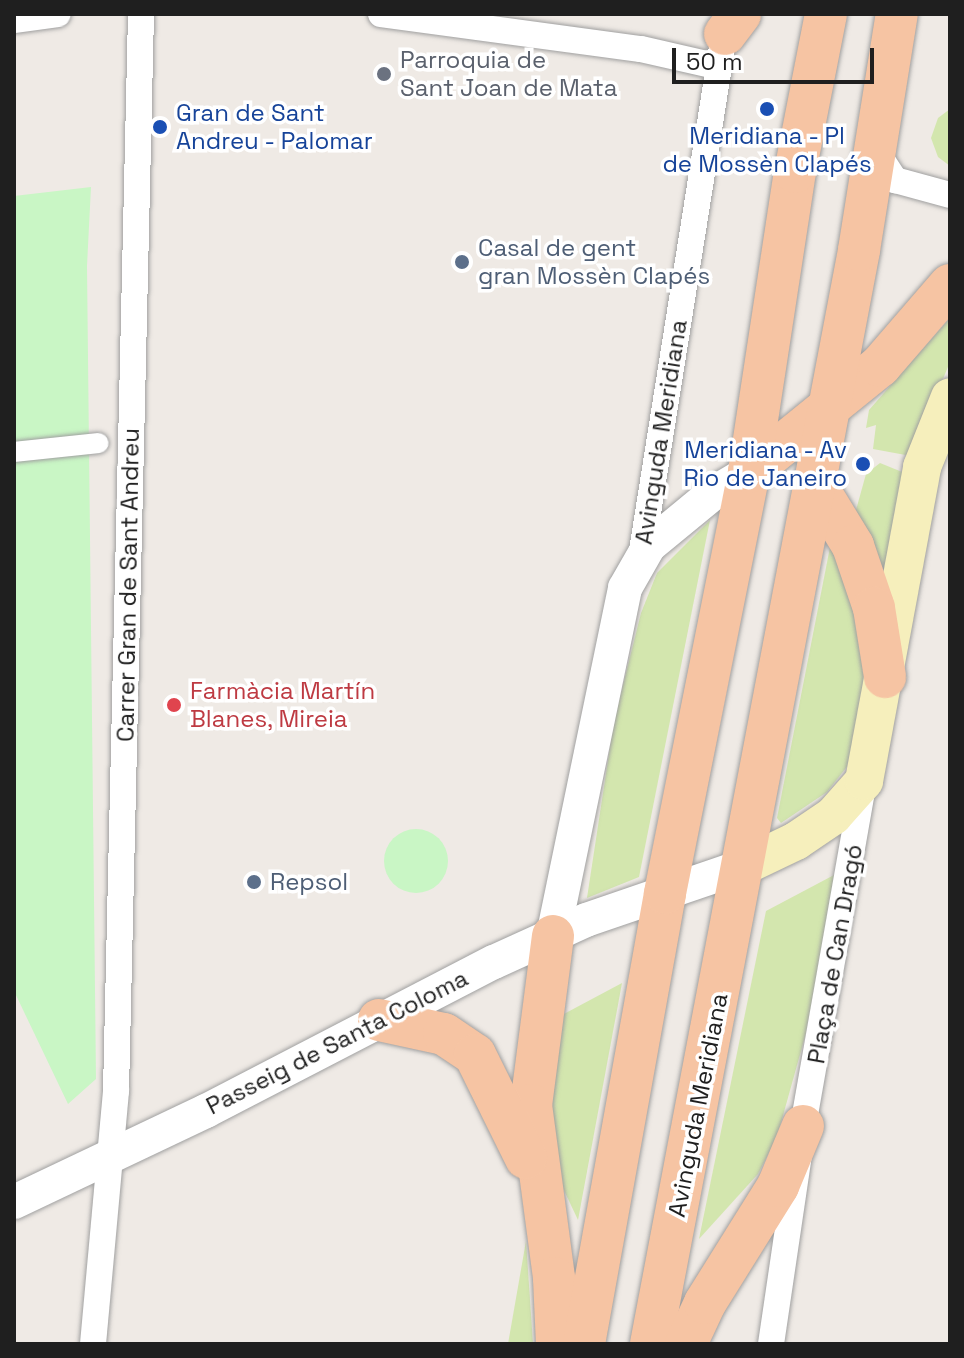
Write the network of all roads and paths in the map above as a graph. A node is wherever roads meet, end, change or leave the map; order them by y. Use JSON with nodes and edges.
{"nodes":[{"id":1,"x":58,"y":14,"type":"edge"},
{"id":2,"x":141,"y":14,"type":"edge"},
{"id":3,"x":826,"y":14,"type":"edge"},
{"id":4,"x":897,"y":14,"type":"edge"},
{"id":5,"x":396,"y":15,"type":"edge"},
{"id":6,"x":14,"y":20,"type":"edge"},
{"id":7,"x":727,"y":32,"type":"edge"},
{"id":8,"x":876,"y":151,"type":"junction"},
{"id":9,"x":950,"y":195,"type":"edge"},
{"id":10,"x":950,"y":285,"type":"edge"},
{"id":11,"x":828,"y":411,"type":"junction"},
{"id":12,"x":947,"y":412,"type":"edge"},
{"id":13,"x":99,"y":443,"type":"dead end"},
{"id":14,"x":14,"y":452,"type":"edge"},
{"id":15,"x":749,"y":472,"type":"junction"},
{"id":16,"x":814,"y":482,"type":"junction"},
{"id":17,"x":641,"y":557,"type":"junction"},
{"id":18,"x":885,"y":677,"type":"junction"},
{"id":19,"x":864,"y":781,"type":"junction"},
{"id":20,"x":744,"y":866,"type":"junction"},
{"id":21,"x":665,"y":893,"type":"junction"},
{"id":22,"x":553,"y":936,"type":"junction"},
{"id":23,"x":379,"y":1020,"type":"junction"},
{"id":24,"x":803,"y":1126,"type":"junction"},
{"id":25,"x":112,"y":1156,"type":"junction"},
{"id":26,"x":14,"y":1202,"type":"edge"},
{"id":27,"x":547,"y":1219,"type":"junction"},
{"id":28,"x":93,"y":1344,"type":"edge"},
{"id":29,"x":557,"y":1344,"type":"edge"},
{"id":30,"x":584,"y":1344,"type":"edge"},
{"id":31,"x":651,"y":1344,"type":"edge"},
{"id":32,"x":686,"y":1344,"type":"edge"},
{"id":33,"x":771,"y":1344,"type":"edge"}],
"edges":[{"from":1,"to":6,"type":"street"},
{"from":2,"to":25,"type":"street","name":"Carrer Gran de Sant Andreu"},
{"from":3,"to":15,"type":"main road"},
{"from":4,"to":8,"type":"main road","name":"Avinguda Meridiana"},
{"from":5,"to":7,"type":"street"},
{"from":7,"to":17,"type":"street","name":"Avinguda Meridiana"},
{"from":8,"to":9,"type":"street"},
{"from":8,"to":11,"type":"main road","name":"Avinguda Meridiana"},
{"from":10,"to":11,"type":"main road"},
{"from":11,"to":15,"type":"main road"},
{"from":11,"to":16,"type":"main road","name":"Avinguda Meridiana"},
{"from":12,"to":18,"type":"main road","name":"Plaça de Can Dragó"},
{"from":13,"to":14,"type":"street"},
{"from":15,"to":17,"type":"street"},
{"from":15,"to":21,"type":"main road"},
{"from":16,"to":18,"type":"main road"},
{"from":16,"to":20,"type":"main road","name":"Avinguda Meridiana"},
{"from":17,"to":22,"type":"street","name":"Avinguda Meridiana"},
{"from":18,"to":19,"type":"main road","name":"Plaça de Can Dragó"},
{"from":19,"to":20,"type":"main road","name":"Plaça de Can Dragó"},
{"from":19,"to":24,"type":"street","name":"Plaça de Can Dragó"},
{"from":20,"to":21,"type":"street"},
{"from":20,"to":31,"type":"main road","name":"Avinguda Meridiana"},
{"from":21,"to":22,"type":"street","name":"Passeig de Santa Coloma"},
{"from":21,"to":30,"type":"main road"},
{"from":22,"to":23,"type":"street","name":"Passeig de Santa Coloma"},
{"from":22,"to":27,"type":"main road"},
{"from":23,"to":25,"type":"street","name":"Passeig de Santa Coloma"},
{"from":23,"to":27,"type":"main road"},
{"from":24,"to":32,"type":"main road"},
{"from":24,"to":33,"type":"street"},
{"from":25,"to":26,"type":"street","name":"Passeig de Santa Coloma"},
{"from":25,"to":28,"type":"street","name":"Carrer Gran de Sant Andreu"},
{"from":27,"to":29,"type":"main road"}]}
